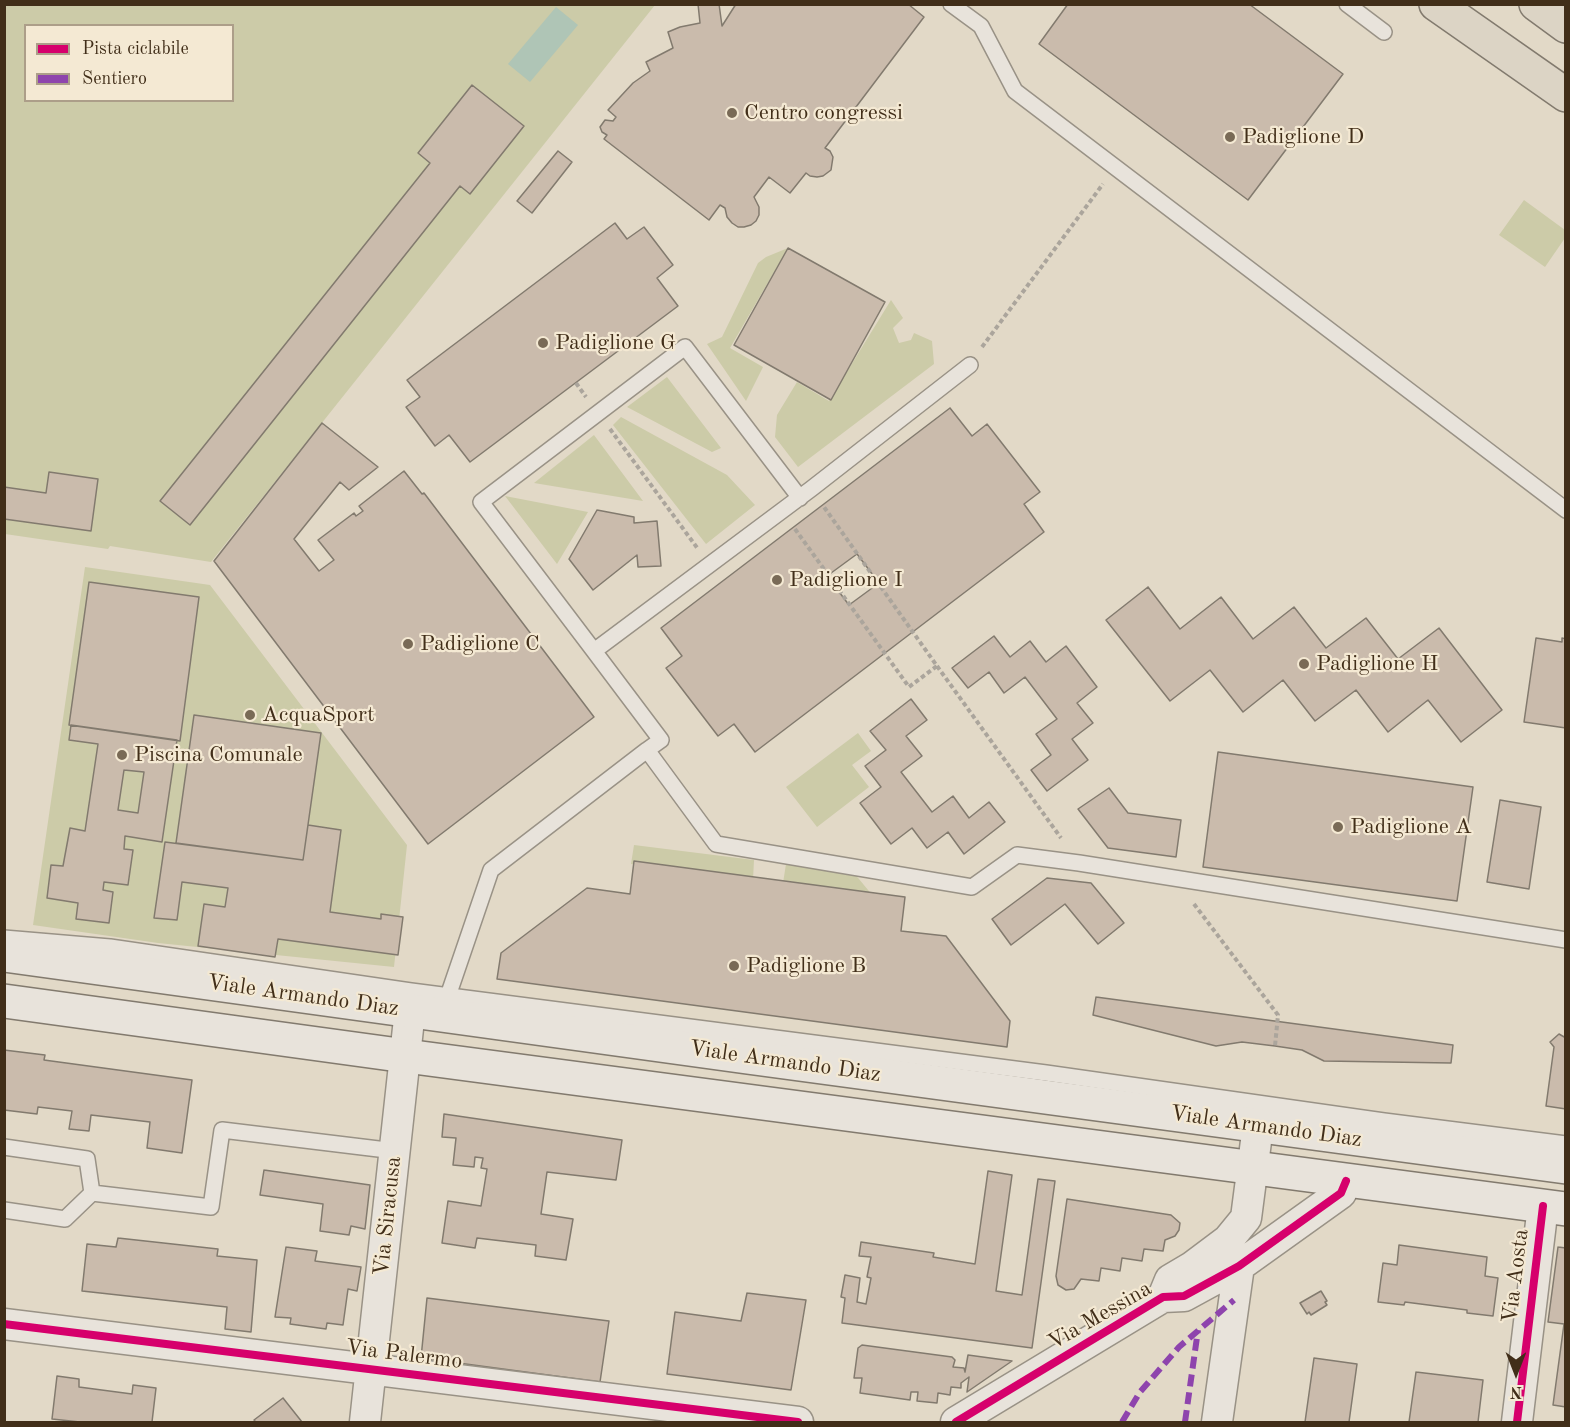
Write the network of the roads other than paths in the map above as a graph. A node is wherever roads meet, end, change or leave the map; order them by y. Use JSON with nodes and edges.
{"nodes":[{"id":1,"x":951,"y":4,"type":"edge"},
{"id":2,"x":1347,"y":4,"type":"edge"},
{"id":3,"x":1436,"y":4,"type":"edge"},
{"id":4,"x":1536,"y":4,"type":"edge"},
{"id":5,"x":1566,"y":26,"type":"edge"},
{"id":6,"x":1384,"y":32,"type":"dead end"},
{"id":7,"x":1566,"y":95,"type":"edge"},
{"id":8,"x":970,"y":365,"type":"road end"},
{"id":9,"x":806,"y":494,"type":"junction"},
{"id":10,"x":1566,"y":510,"type":"edge"},
{"id":11,"x":594,"y":651,"type":"junction"},
{"id":12,"x":647,"y":750,"type":"junction"},
{"id":13,"x":4,"y":938,"type":"edge"},
{"id":14,"x":1566,"y":940,"type":"edge"},
{"id":15,"x":4,"y":955,"type":"edge"},
{"id":16,"x":448,"y":996,"type":"junction"},
{"id":17,"x":4,"y":1001,"type":"edge"},
{"id":18,"x":410,"y":1010,"type":"junction"},
{"id":19,"x":406,"y":1056,"type":"junction"},
{"id":20,"x":1258,"y":1126,"type":"junction"},
{"id":21,"x":1566,"y":1144,"type":"edge"},
{"id":22,"x":4,"y":1147,"type":"edge"},
{"id":23,"x":395,"y":1151,"type":"junction"},
{"id":24,"x":1566,"y":1167,"type":"edge"},
{"id":25,"x":1253,"y":1168,"type":"junction"},
{"id":26,"x":1346,"y":1180,"type":"junction"},
{"id":27,"x":92,"y":1193,"type":"junction"},
{"id":28,"x":1554,"y":1208,"type":"edge"},
{"id":29,"x":4,"y":1210,"type":"edge"},
{"id":30,"x":1239,"y":1266,"type":"junction"},
{"id":31,"x":1163,"y":1297,"type":"junction"},
{"id":32,"x":4,"y":1324,"type":"edge"},
{"id":33,"x":370,"y":1368,"type":"junction"},
{"id":34,"x":365,"y":1422,"type":"edge"},
{"id":35,"x":798,"y":1422,"type":"edge"},
{"id":36,"x":956,"y":1422,"type":"edge"},
{"id":37,"x":1216,"y":1422,"type":"edge"},
{"id":38,"x":1517,"y":1422,"type":"edge"}],
"edges":[{"from":1,"to":10,"type":"lane"},
{"from":2,"to":6,"type":"lane"},
{"from":3,"to":7,"type":"highway"},
{"from":4,"to":5,"type":"highway"},
{"from":8,"to":9,"type":"lane"},
{"from":9,"to":11,"type":"lane"},
{"from":9,"to":11,"type":"lane"},
{"from":11,"to":12,"type":"lane"},
{"from":12,"to":14,"type":"lane"},
{"from":12,"to":16,"type":"lane"},
{"from":13,"to":16,"type":"lane","name":"Viale Armando Diaz"},
{"from":15,"to":18,"type":"main road","name":"Viale Armando Diaz"},
{"from":16,"to":21,"type":"lane","name":"Viale Armando Diaz"},
{"from":17,"to":19,"type":"main road","name":"Viale Armando Diaz"},
{"from":18,"to":19,"type":"street","name":"Via Siracusa"},
{"from":18,"to":20,"type":"main road","name":"Viale Armando Diaz"},
{"from":19,"to":23,"type":"street","name":"Via Siracusa"},
{"from":19,"to":25,"type":"main road","name":"Viale Armando Diaz"},
{"from":20,"to":24,"type":"main road","name":"Viale Armando Diaz"},
{"from":20,"to":25,"type":"street","name":"Via Messina"},
{"from":22,"to":27,"type":"lane"},
{"from":23,"to":27,"type":"lane"},
{"from":23,"to":33,"type":"street","name":"Via Siracusa"},
{"from":25,"to":26,"type":"main road","name":"Viale Armando Diaz"},
{"from":25,"to":31,"type":"street","name":"Via Messina"},
{"from":26,"to":28,"type":"main road","name":"Viale Armando Diaz"},
{"from":26,"to":30,"type":"street","name":"Via Messina"},
{"from":27,"to":29,"type":"lane"},
{"from":28,"to":38,"type":"street","name":"Via Aosta"},
{"from":30,"to":31,"type":"street","name":"Via Messina"},
{"from":30,"to":37,"type":"street"},
{"from":31,"to":36,"type":"street","name":"Via Messina"},
{"from":32,"to":33,"type":"street","name":"Via Palermo"},
{"from":33,"to":34,"type":"street","name":"Via Siracusa"},
{"from":33,"to":35,"type":"street","name":"Via Palermo"}]}
